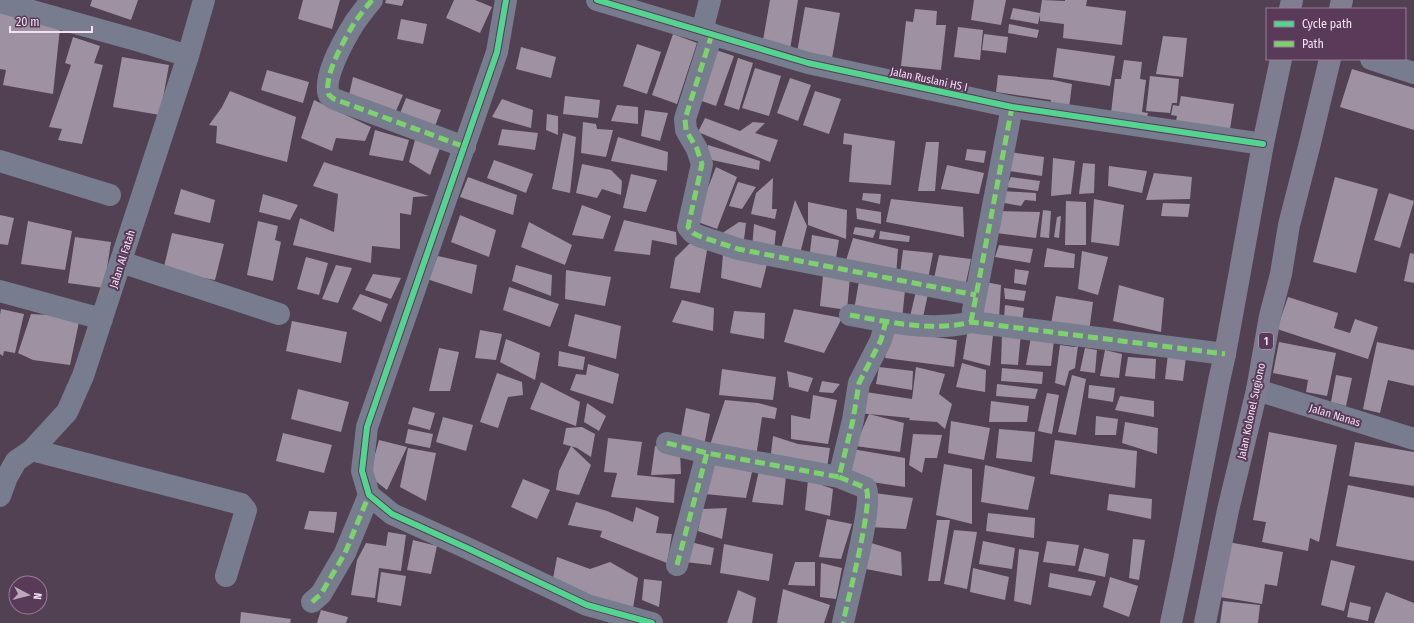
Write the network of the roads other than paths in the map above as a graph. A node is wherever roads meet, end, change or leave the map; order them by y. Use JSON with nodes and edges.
{"nodes":[{"id":1,"x":204,"y":0,"type":"edge"},
{"id":2,"x":372,"y":0,"type":"edge"},
{"id":3,"x":506,"y":0,"type":"edge"},
{"id":4,"x":597,"y":0,"type":"edge"},
{"id":5,"x":710,"y":0,"type":"edge"},
{"id":6,"x":0,"y":2,"type":"edge"},
{"id":7,"x":707,"y":33,"type":"junction"},
{"id":8,"x":188,"y":56,"type":"junction"},
{"id":9,"x":1281,"y":60,"type":"edge"},
{"id":10,"x":1330,"y":60,"type":"edge"},
{"id":11,"x":1374,"y":60,"type":"edge"},
{"id":12,"x":1414,"y":73,"type":"edge"},
{"id":13,"x":1012,"y":107,"type":"junction"},
{"id":14,"x":1263,"y":144,"type":"junction"},
{"id":15,"x":464,"y":147,"type":"junction"},
{"id":16,"x":0,"y":161,"type":"edge"},
{"id":17,"x":110,"y":196,"type":"dead end"},
{"id":18,"x":121,"y":262,"type":"junction"},
{"id":19,"x":0,"y":291,"type":"edge"},
{"id":20,"x":976,"y":295,"type":"junction"},
{"id":21,"x":279,"y":314,"type":"dead end"},
{"id":22,"x":850,"y":315,"type":"dead end"},
{"id":23,"x":94,"y":316,"type":"junction"},
{"id":24,"x":886,"y":321,"type":"junction"},
{"id":25,"x":970,"y":322,"type":"junction"},
{"id":26,"x":1225,"y":354,"type":"junction"},
{"id":27,"x":1257,"y":390,"type":"junction"},
{"id":28,"x":1414,"y":439,"type":"edge"},
{"id":29,"x":667,"y":443,"type":"dead end"},
{"id":30,"x":32,"y":450,"type":"junction"},
{"id":31,"x":707,"y":453,"type":"junction"},
{"id":32,"x":839,"y":477,"type":"junction"},
{"id":33,"x":369,"y":494,"type":"junction"},
{"id":34,"x":0,"y":496,"type":"edge"},
{"id":35,"x":677,"y":565,"type":"dead end"},
{"id":36,"x":226,"y":576,"type":"dead end"},
{"id":37,"x":312,"y":602,"type":"dead end"},
{"id":38,"x":652,"y":623,"type":"edge"},
{"id":39,"x":843,"y":623,"type":"edge"},
{"id":40,"x":1171,"y":623,"type":"edge"},
{"id":41,"x":1205,"y":623,"type":"edge"}],
"edges":[{"from":1,"to":8,"type":"street","name":"Jalan Al Fatah"},
{"from":2,"to":15,"type":"street"},
{"from":3,"to":15,"type":"street"},
{"from":4,"to":7,"type":"street","name":"Jalan Ruslani HS I"},
{"from":5,"to":7,"type":"street"},
{"from":6,"to":8,"type":"street"},
{"from":7,"to":13,"type":"street","name":"Jalan Ruslani HS I"},
{"from":7,"to":20,"type":"street"},
{"from":8,"to":18,"type":"street","name":"Jalan Al Fatah"},
{"from":9,"to":14,"type":"highway"},
{"from":10,"to":27,"type":"highway","name":"Jalan Kolonel Sugiono","number":"1"},
{"from":11,"to":12,"type":"street"},
{"from":13,"to":14,"type":"street","name":"Jalan Ruslani HS I"},
{"from":13,"to":20,"type":"street"},
{"from":14,"to":26,"type":"highway"},
{"from":15,"to":33,"type":"street"},
{"from":16,"to":17,"type":"street"},
{"from":18,"to":21,"type":"street"},
{"from":18,"to":23,"type":"street","name":"Jalan Al Fatah"},
{"from":19,"to":23,"type":"street"},
{"from":20,"to":25,"type":"street"},
{"from":22,"to":24,"type":"street"},
{"from":23,"to":30,"type":"street","name":"Jalan Al Fatah"},
{"from":24,"to":25,"type":"street"},
{"from":24,"to":32,"type":"street"},
{"from":25,"to":26,"type":"street"},
{"from":26,"to":40,"type":"highway"},
{"from":27,"to":28,"type":"street","name":"Jalan Nanas"},
{"from":27,"to":41,"type":"highway","name":"Jalan Kolonel Sugiono","number":"1"},
{"from":29,"to":31,"type":"street"},
{"from":30,"to":34,"type":"street","name":"Jalan Al Fatah"},
{"from":30,"to":36,"type":"street"},
{"from":31,"to":32,"type":"street"},
{"from":31,"to":35,"type":"street"},
{"from":32,"to":39,"type":"street"},
{"from":33,"to":37,"type":"street"},
{"from":33,"to":38,"type":"street"}]}
